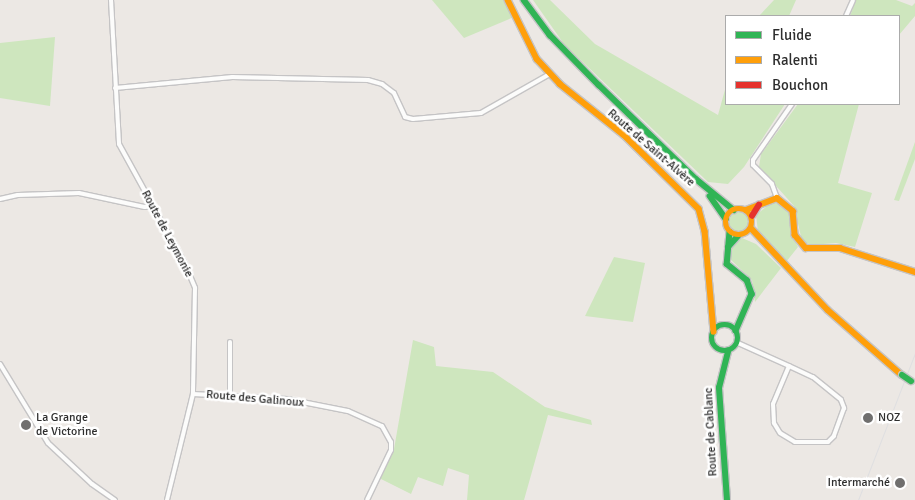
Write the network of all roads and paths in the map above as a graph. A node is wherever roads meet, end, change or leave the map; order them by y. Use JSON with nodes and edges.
{"nodes":[{"id":1,"x":111,"y":0,"type":"edge"},
{"id":2,"x":508,"y":0,"type":"edge"},
{"id":3,"x":524,"y":0,"type":"edge"},
{"id":4,"x":853,"y":0,"type":"edge"},
{"id":5,"x":846,"y":15,"type":"edge"},
{"id":6,"x":550,"y":74,"type":"junction"},
{"id":7,"x":116,"y":88,"type":"junction"},
{"id":8,"x":791,"y":105,"type":"edge"},
{"id":9,"x":696,"y":179,"type":"junction"},
{"id":10,"x":777,"y":198,"type":"junction"},
{"id":11,"x":0,"y":199,"type":"edge"},
{"id":12,"x":760,"y":203,"type":"junction"},
{"id":13,"x":153,"y":206,"type":"junction"},
{"id":14,"x":734,"y":210,"type":"junction"},
{"id":15,"x":746,"y":210,"type":"junction"},
{"id":16,"x":752,"y":216,"type":"junction"},
{"id":17,"x":726,"y":219,"type":"junction"},
{"id":18,"x":749,"y":231,"type":"junction"},
{"id":19,"x":730,"y":232,"type":"junction"},
{"id":20,"x":738,"y":236,"type":"junction"},
{"id":21,"x":728,"y":248,"type":"junction"},
{"id":22,"x":915,"y":272,"type":"edge"},
{"id":23,"x":712,"y":312,"type":"junction"},
{"id":24,"x":741,"y":317,"type":"junction"},
{"id":25,"x":725,"y":325,"type":"junction"},
{"id":26,"x":736,"y":331,"type":"junction"},
{"id":27,"x":714,"y":332,"type":"junction"},
{"id":28,"x":230,"y":342,"type":"dead end"},
{"id":29,"x":738,"y":343,"type":"junction"},
{"id":30,"x":718,"y":349,"type":"junction"},
{"id":31,"x":728,"y":351,"type":"junction"},
{"id":32,"x":723,"y":363,"type":"junction"},
{"id":33,"x":0,"y":364,"type":"edge"},
{"id":34,"x":789,"y":366,"type":"junction"},
{"id":35,"x":913,"y":382,"type":"edge"},
{"id":36,"x":193,"y":394,"type":"junction"},
{"id":37,"x":230,"y":395,"type":"junction"},
{"id":38,"x":115,"y":500,"type":"edge"},
{"id":39,"x":166,"y":500,"type":"edge"},
{"id":40,"x":367,"y":500,"type":"edge"},
{"id":41,"x":727,"y":500,"type":"edge"}],
"edges":[{"from":1,"to":7,"type":"street","name":"Route de Leymonie"},
{"from":2,"to":6,"type":"main road","name":"Route de Saint-Alvère"},
{"from":3,"to":9,"type":"main road"},
{"from":4,"to":5,"type":"street"},
{"from":6,"to":7,"type":"street"},
{"from":6,"to":23,"type":"main road","name":"Route de Saint-Alvère"},
{"from":7,"to":13,"type":"street","name":"Route de Leymonie"},
{"from":8,"to":10,"type":"street"},
{"from":9,"to":14,"type":"main road"},
{"from":9,"to":17,"type":"main road"},
{"from":10,"to":12,"type":"main road"},
{"from":10,"to":22,"type":"main road"},
{"from":11,"to":13,"type":"street"},
{"from":12,"to":15,"type":"main road"},
{"from":12,"to":16,"type":"main road"},
{"from":13,"to":36,"type":"street","name":"Route de Leymonie"},
{"from":14,"to":15,"type":"main road"},
{"from":14,"to":17,"type":"main road"},
{"from":15,"to":16,"type":"main road"},
{"from":16,"to":18,"type":"main road"},
{"from":17,"to":19,"type":"main road"},
{"from":18,"to":20,"type":"main road"},
{"from":18,"to":35,"type":"main road","bridge":true},
{"from":19,"to":20,"type":"main road"},
{"from":19,"to":21,"type":"main road"},
{"from":20,"to":21,"type":"main road"},
{"from":21,"to":24,"type":"main road"},
{"from":23,"to":25,"type":"main road"},
{"from":23,"to":27,"type":"main road","name":"Route de Saint-Alvère"},
{"from":24,"to":25,"type":"main road"},
{"from":24,"to":26,"type":"main road"},
{"from":25,"to":26,"type":"main road"},
{"from":25,"to":27,"type":"main road"},
{"from":26,"to":29,"type":"main road"},
{"from":27,"to":30,"type":"main road"},
{"from":28,"to":37,"type":"street"},
{"from":29,"to":31,"type":"main road"},
{"from":29,"to":34,"type":"street"},
{"from":30,"to":31,"type":"main road"},
{"from":30,"to":32,"type":"main road"},
{"from":31,"to":32,"type":"main road","name":"Route de Cablanc"},
{"from":32,"to":41,"type":"main road","name":"Route de Cablanc"},
{"from":33,"to":38,"type":"street"},
{"from":34,"to":34,"type":"street"},
{"from":36,"to":37,"type":"street","name":"Route des Galinoux"},
{"from":36,"to":39,"type":"street","name":"Route de Leymonie"},
{"from":37,"to":40,"type":"street","name":"Route des Galinoux"}]}
